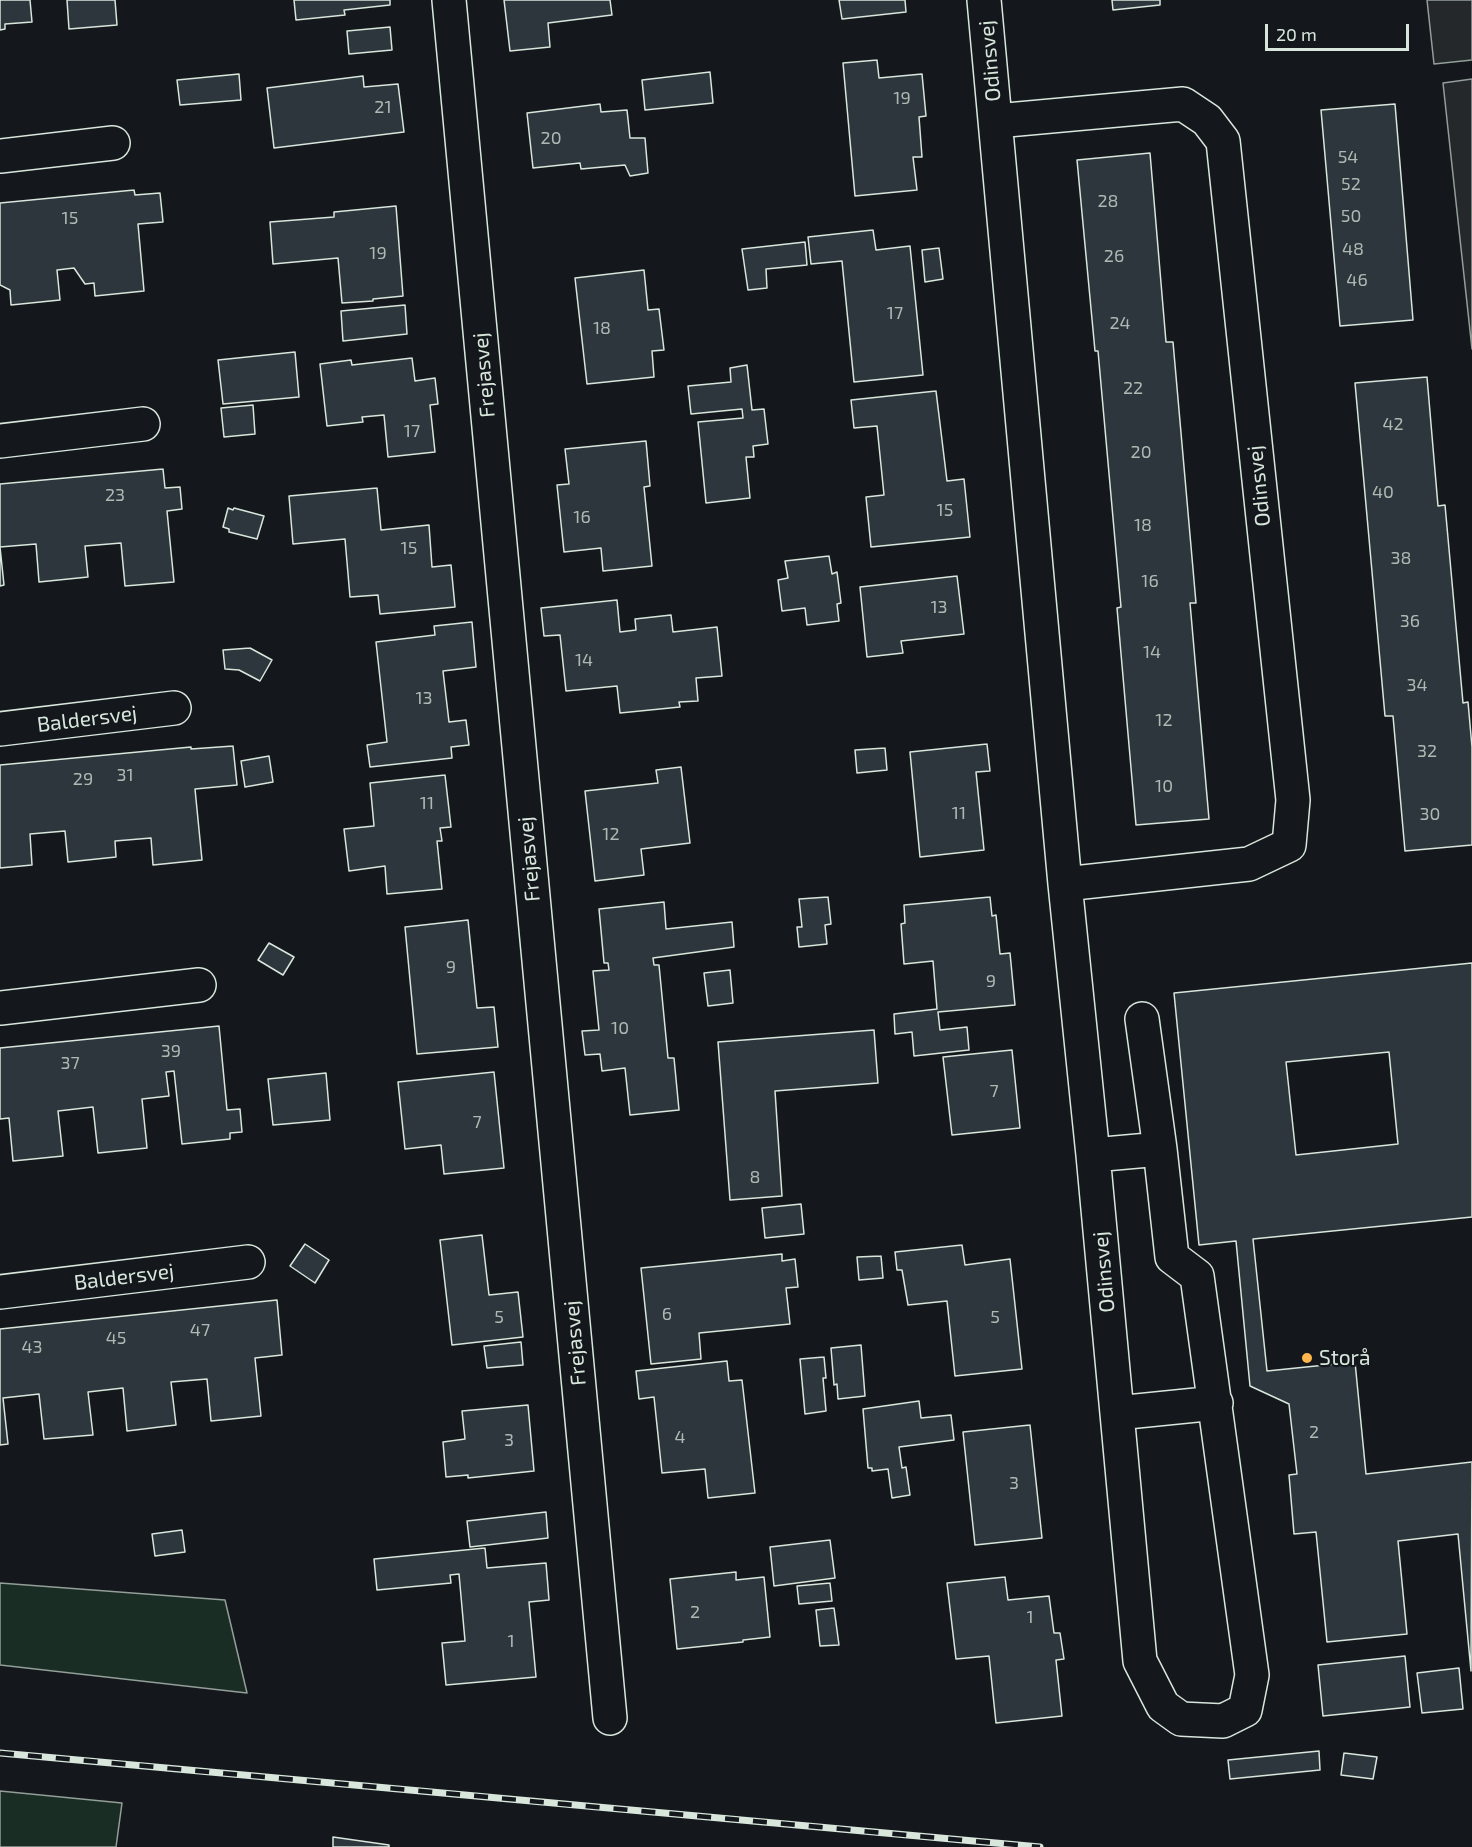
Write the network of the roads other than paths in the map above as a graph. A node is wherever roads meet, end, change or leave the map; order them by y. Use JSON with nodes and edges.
{"nodes":[{"id":1,"x":449,"y":0,"type":"edge"},
{"id":2,"x":984,"y":0,"type":"edge"},
{"id":3,"x":996,"y":121,"type":"junction"},
{"id":4,"x":113,"y":143,"type":"dead end"},
{"id":5,"x":0,"y":156,"type":"edge"},
{"id":6,"x":143,"y":424,"type":"dead end"},
{"id":7,"x":0,"y":441,"type":"edge"},
{"id":8,"x":174,"y":708,"type":"dead end"},
{"id":9,"x":0,"y":729,"type":"edge"},
{"id":10,"x":1065,"y":884,"type":"junction"},
{"id":11,"x":199,"y":985,"type":"dead end"},
{"id":12,"x":0,"y":1008,"type":"edge"},
{"id":13,"x":1142,"y":1019,"type":"dead end"},
{"id":14,"x":1160,"y":1149,"type":"junction"},
{"id":15,"x":1093,"y":1155,"type":"junction"},
{"id":16,"x":248,"y":1262,"type":"dead end"},
{"id":17,"x":0,"y":1292,"type":"edge"},
{"id":18,"x":1216,"y":1403,"type":"junction"},
{"id":19,"x":1117,"y":1413,"type":"junction"},
{"id":20,"x":610,"y":1718,"type":"dead end"}],
"edges":[{"from":1,"to":20,"type":"street","name":"Frejasvej"},
{"from":2,"to":3,"type":"street","name":"Odinsvej"},
{"from":3,"to":10,"type":"street","name":"Odinsvej"},
{"from":3,"to":10,"type":"street","name":"Odinsvej"},
{"from":4,"to":5,"type":"street"},
{"from":6,"to":7,"type":"street"},
{"from":8,"to":9,"type":"street","name":"Baldersvej"},
{"from":10,"to":15,"type":"street","name":"Odinsvej"},
{"from":11,"to":12,"type":"street"},
{"from":13,"to":14,"type":"street"},
{"from":14,"to":15,"type":"street"},
{"from":14,"to":18,"type":"street"},
{"from":15,"to":19,"type":"street","name":"Odinsvej"},
{"from":16,"to":17,"type":"street","name":"Baldersvej"},
{"from":18,"to":19,"type":"street"},
{"from":18,"to":19,"type":"street","name":"Odinsvej"}]}
